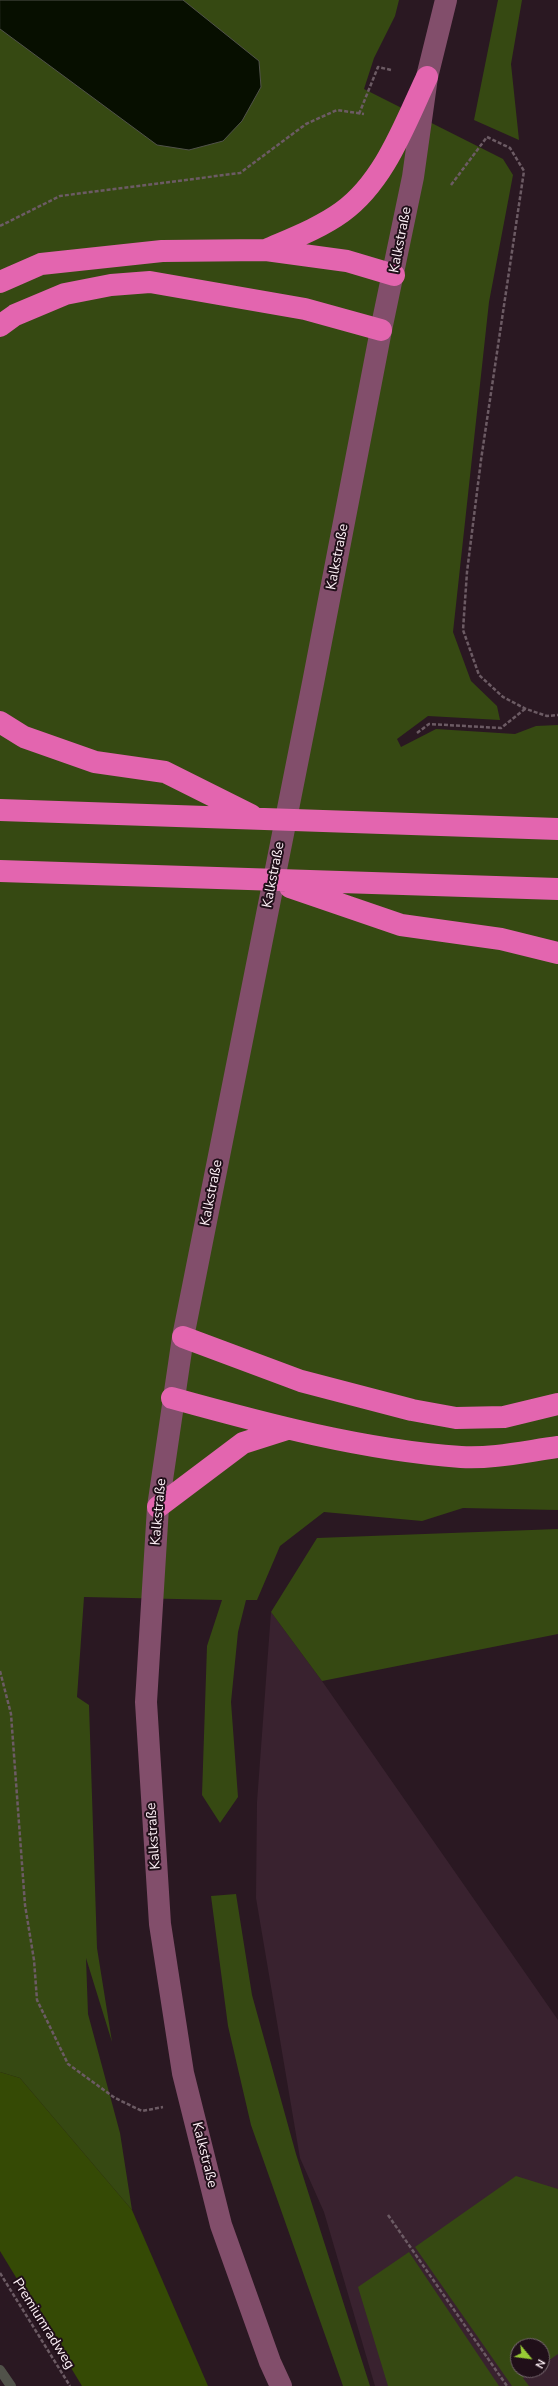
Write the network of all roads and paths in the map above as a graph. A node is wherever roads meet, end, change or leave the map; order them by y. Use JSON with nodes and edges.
{"nodes":[{"id":1,"x":446,"y":0,"type":"edge"},
{"id":2,"x":390,"y":70,"type":"dead end"},
{"id":3,"x":428,"y":77,"type":"junction"},
{"id":4,"x":359,"y":114,"type":"junction"},
{"id":5,"x":364,"y":114,"type":"dead end"},
{"id":6,"x":451,"y":185,"type":"dead end"},
{"id":7,"x":0,"y":226,"type":"edge"},
{"id":8,"x":266,"y":250,"type":"junction"},
{"id":9,"x":394,"y":275,"type":"junction"},
{"id":10,"x":0,"y":282,"type":"edge"},
{"id":11,"x":0,"y":326,"type":"edge"},
{"id":12,"x":381,"y":330,"type":"junction"},
{"id":13,"x":526,"y":709,"type":"junction"},
{"id":14,"x":558,"y":715,"type":"edge"},
{"id":15,"x":0,"y":722,"type":"edge"},
{"id":16,"x":417,"y":733,"type":"dead end"},
{"id":17,"x":0,"y":810,"type":"edge"},
{"id":18,"x":258,"y":818,"type":"junction"},
{"id":19,"x":558,"y":829,"type":"edge"},
{"id":20,"x":0,"y":871,"type":"edge"},
{"id":21,"x":270,"y":881,"type":"junction"},
{"id":22,"x":558,"y":889,"type":"edge"},
{"id":23,"x":558,"y":953,"type":"edge"},
{"id":24,"x":183,"y":1336,"type":"junction"},
{"id":25,"x":172,"y":1398,"type":"junction"},
{"id":26,"x":558,"y":1404,"type":"edge"},
{"id":27,"x":287,"y":1429,"type":"junction"},
{"id":28,"x":558,"y":1447,"type":"edge"},
{"id":29,"x":158,"y":1507,"type":"junction"},
{"id":30,"x":0,"y":1672,"type":"edge"},
{"id":31,"x":190,"y":2102,"type":"junction"},
{"id":32,"x":388,"y":2215,"type":"dead end"},
{"id":33,"x":0,"y":2273,"type":"edge"},
{"id":34,"x":70,"y":2386,"type":"edge"},
{"id":35,"x":281,"y":2386,"type":"edge"},
{"id":36,"x":507,"y":2386,"type":"edge"}],
"edges":[{"from":1,"to":3,"type":"main road","name":"Kalkstraße"},
{"from":2,"to":4,"type":"path"},
{"from":3,"to":8,"type":"highway"},
{"from":3,"to":9,"type":"main road","name":"Kalkstraße"},
{"from":4,"to":5,"type":"path"},
{"from":4,"to":7,"type":"path"},
{"from":6,"to":13,"type":"path"},
{"from":8,"to":9,"type":"highway"},
{"from":8,"to":10,"type":"highway"},
{"from":9,"to":12,"type":"main road","name":"Kalkstraße"},
{"from":11,"to":12,"type":"highway"},
{"from":12,"to":24,"type":"main road","name":"Kalkstraße"},
{"from":13,"to":14,"type":"path"},
{"from":13,"to":16,"type":"path"},
{"from":15,"to":18,"type":"highway"},
{"from":17,"to":18,"type":"highway"},
{"from":18,"to":19,"type":"highway"},
{"from":20,"to":21,"type":"highway"},
{"from":21,"to":22,"type":"highway"},
{"from":21,"to":23,"type":"highway"},
{"from":24,"to":25,"type":"main road","name":"Kalkstraße"},
{"from":24,"to":26,"type":"highway"},
{"from":25,"to":27,"type":"highway"},
{"from":25,"to":29,"type":"main road","name":"Kalkstraße"},
{"from":27,"to":28,"type":"highway"},
{"from":27,"to":29,"type":"highway"},
{"from":29,"to":31,"type":"main road","name":"Kalkstraße"},
{"from":30,"to":31,"type":"path"},
{"from":31,"to":35,"type":"main road","name":"Kalkstraße"},
{"from":32,"to":36,"type":"path"},
{"from":33,"to":34,"type":"path","name":"Premiumradweg"}]}
